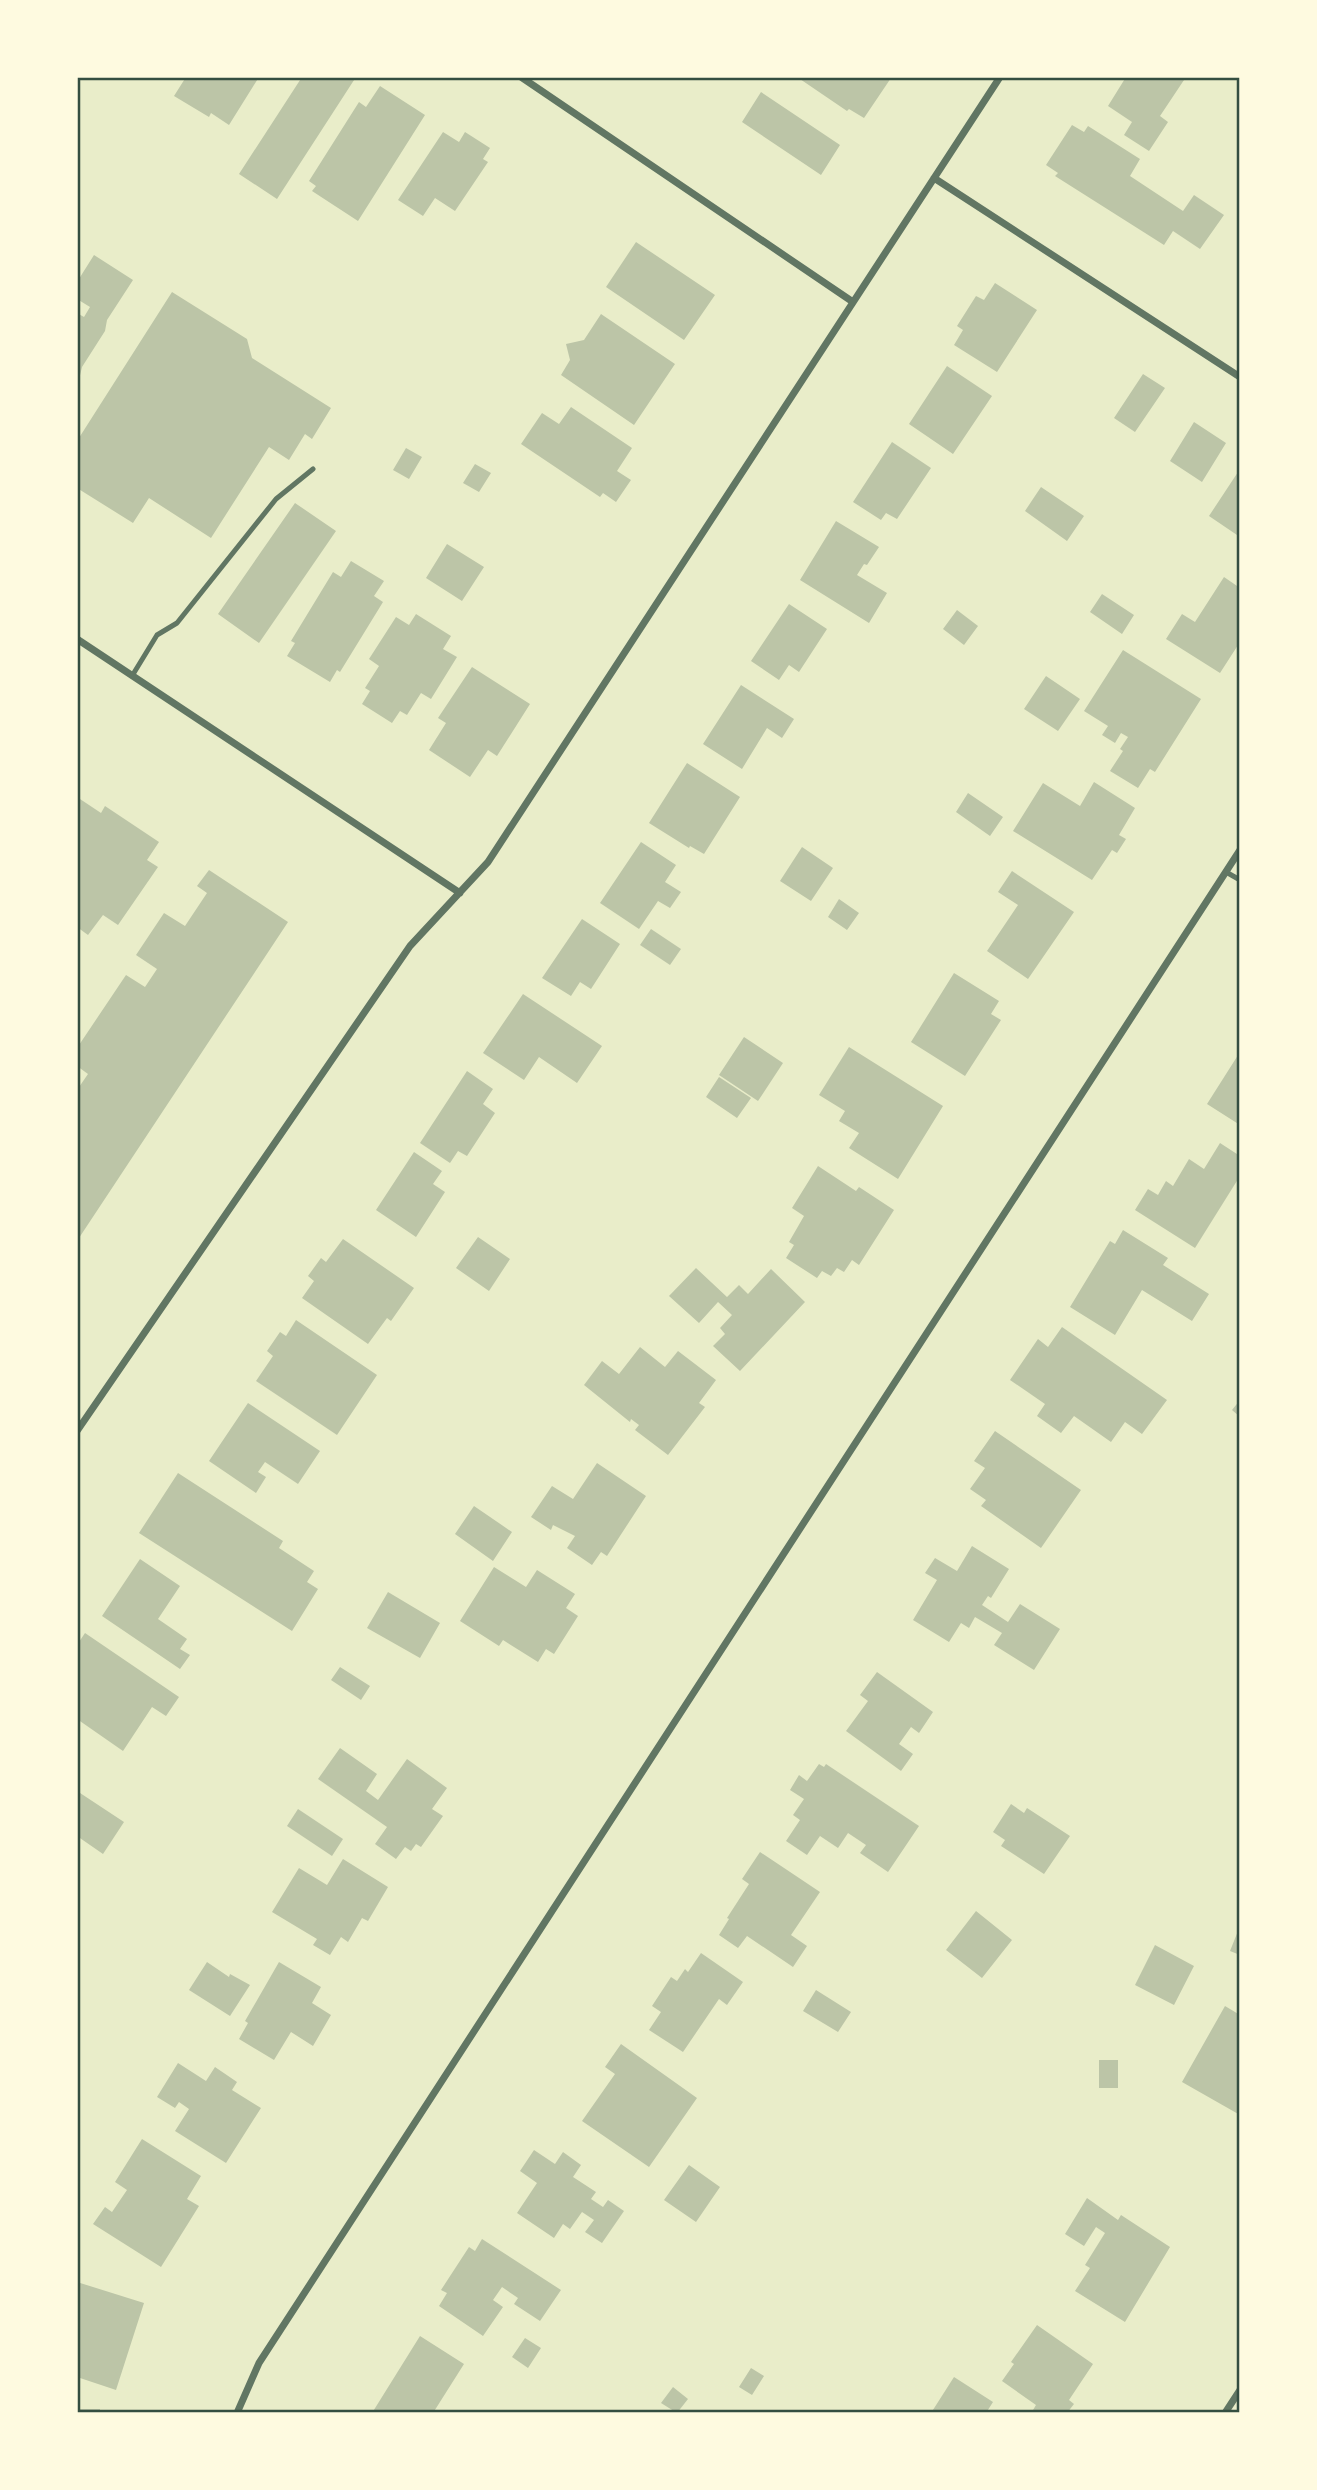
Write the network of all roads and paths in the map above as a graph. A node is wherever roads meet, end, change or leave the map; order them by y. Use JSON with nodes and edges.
{"nodes":[{"id":1,"x":521,"y":77,"type":"edge"},
{"id":2,"x":1000,"y":77,"type":"edge"},
{"id":3,"x":934,"y":178,"type":"junction"},
{"id":4,"x":853,"y":302,"type":"junction"},
{"id":5,"x":1240,"y":377,"type":"edge"},
{"id":6,"x":313,"y":469,"type":"dead end"},
{"id":7,"x":77,"y":639,"type":"edge"},
{"id":8,"x":132,"y":676,"type":"junction"},
{"id":9,"x":1240,"y":850,"type":"edge"},
{"id":10,"x":1226,"y":872,"type":"junction"},
{"id":11,"x":1240,"y":880,"type":"edge"},
{"id":12,"x":460,"y":893,"type":"junction"},
{"id":13,"x":77,"y":1431,"type":"edge"},
{"id":14,"x":1240,"y":2390,"type":"edge"},
{"id":15,"x":237,"y":2413,"type":"edge"},
{"id":16,"x":1225,"y":2413,"type":"edge"}],
"edges":[{"from":1,"to":4,"type":"street"},
{"from":2,"to":3,"type":"street"},
{"from":3,"to":4,"type":"street"},
{"from":3,"to":5,"type":"street"},
{"from":4,"to":12,"type":"street"},
{"from":6,"to":8,"type":"lane"},
{"from":7,"to":8,"type":"street"},
{"from":8,"to":12,"type":"street"},
{"from":9,"to":10,"type":"street"},
{"from":10,"to":11,"type":"lane"},
{"from":10,"to":15,"type":"street"},
{"from":12,"to":13,"type":"street"},
{"from":14,"to":16,"type":"street"}]}
